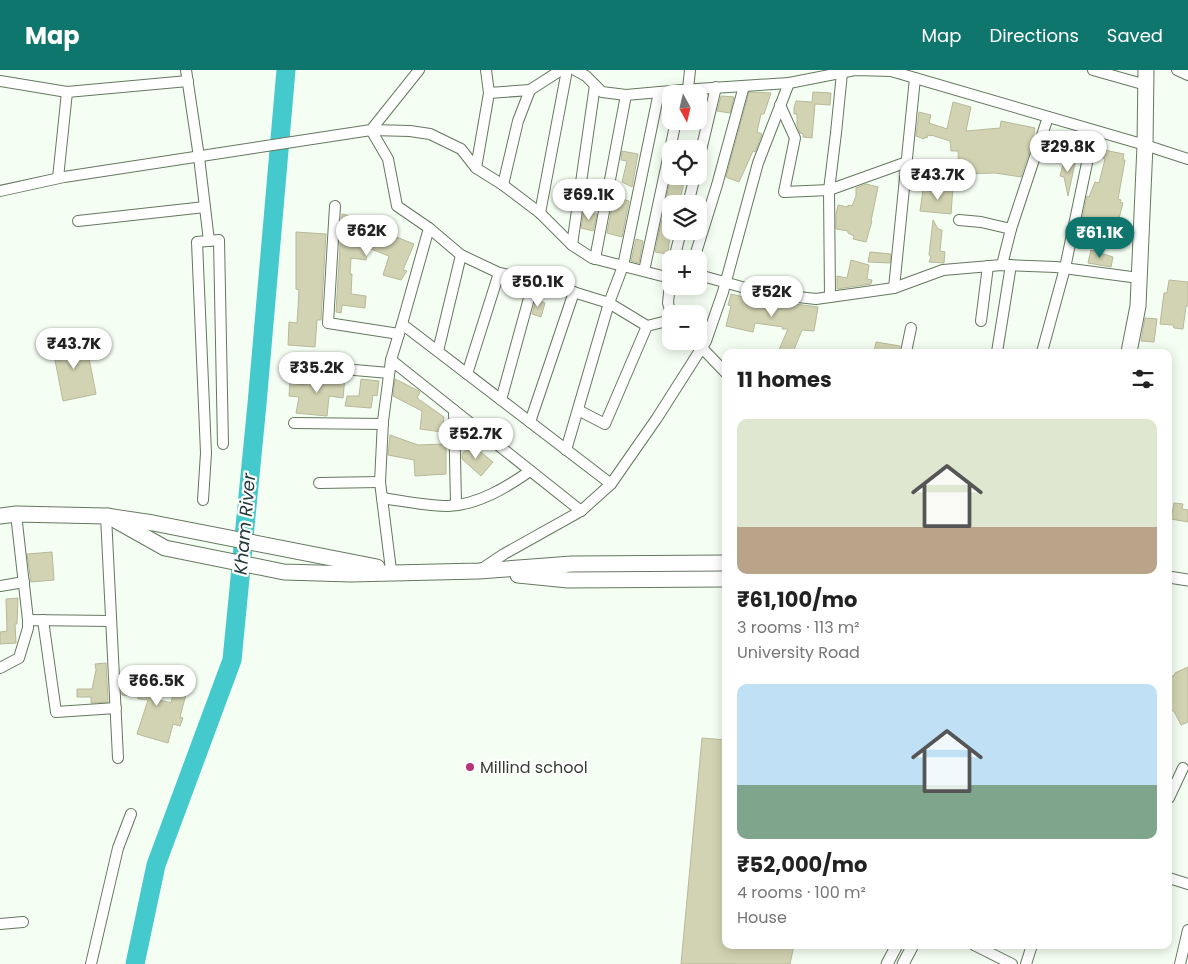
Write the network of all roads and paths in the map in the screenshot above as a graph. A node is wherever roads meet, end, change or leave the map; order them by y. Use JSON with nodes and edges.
{"nodes":[{"id":1,"x":186,"y":70,"type":"edge"},
{"id":2,"x":419,"y":70,"type":"edge"},
{"id":3,"x":486,"y":70,"type":"edge"},
{"id":4,"x":561,"y":70,"type":"edge"},
{"id":5,"x":567,"y":70,"type":"edge"},
{"id":6,"x":575,"y":70,"type":"edge"},
{"id":7,"x":690,"y":70,"type":"edge"},
{"id":8,"x":855,"y":70,"type":"edge"},
{"id":9,"x":860,"y":70,"type":"edge"},
{"id":10,"x":1092,"y":70,"type":"edge"},
{"id":11,"x":1177,"y":70,"type":"edge"},
{"id":12,"x":586,"y":73,"type":"edge"},
{"id":13,"x":842,"y":73,"type":"junction"},
{"id":14,"x":1188,"y":75,"type":"edge"},
{"id":15,"x":1146,"y":77,"type":"edge"},
{"id":16,"x":915,"y":78,"type":"junction"},
{"id":17,"x":0,"y":81,"type":"edge"},
{"id":18,"x":188,"y":81,"type":"junction"},
{"id":19,"x":789,"y":83,"type":"junction"},
{"id":20,"x":595,"y":85,"type":"junction"},
{"id":21,"x":686,"y":85,"type":"edge"},
{"id":22,"x":744,"y":86,"type":"junction"},
{"id":23,"x":716,"y":87,"type":"junction"},
{"id":24,"x":708,"y":88,"type":"edge"},
{"id":25,"x":530,"y":90,"type":"junction"},
{"id":26,"x":67,"y":92,"type":"junction"},
{"id":27,"x":660,"y":92,"type":"joint"},
{"id":28,"x":489,"y":93,"type":"junction"},
{"id":29,"x":626,"y":95,"type":"junction"},
{"id":30,"x":780,"y":105,"type":"junction"},
{"id":31,"x":1048,"y":116,"type":"junction"},
{"id":32,"x":371,"y":130,"type":"junction"},
{"id":33,"x":674,"y":130,"type":"edge"},
{"id":34,"x":704,"y":140,"type":"edge"},
{"id":35,"x":1145,"y":144,"type":"junction"},
{"id":36,"x":199,"y":157,"type":"junction"},
{"id":37,"x":1188,"y":158,"type":"edge"},
{"id":38,"x":907,"y":162,"type":"junction"},
{"id":39,"x":1087,"y":163,"type":"dead end"},
{"id":40,"x":476,"y":168,"type":"junction"},
{"id":41,"x":58,"y":178,"type":"junction"},
{"id":42,"x":504,"y":185,"type":"junction"},
{"id":43,"x":829,"y":190,"type":"junction"},
{"id":44,"x":0,"y":191,"type":"edge"},
{"id":45,"x":334,"y":206,"type":"dead end"},
{"id":46,"x":205,"y":207,"type":"junction"},
{"id":47,"x":540,"y":213,"type":"junction"},
{"id":48,"x":78,"y":220,"type":"dead end"},
{"id":49,"x":959,"y":220,"type":"dead end"},
{"id":50,"x":429,"y":228,"type":"junction"},
{"id":51,"x":1011,"y":229,"type":"junction"},
{"id":52,"x":209,"y":241,"type":"junction"},
{"id":53,"x":572,"y":245,"type":"junction"},
{"id":54,"x":697,"y":250,"type":"edge"},
{"id":55,"x":461,"y":255,"type":"junction"},
{"id":56,"x":596,"y":259,"type":"junction"},
{"id":57,"x":1006,"y":265,"type":"junction"},
{"id":58,"x":623,"y":266,"type":"junction"},
{"id":59,"x":988,"y":266,"type":"junction"},
{"id":60,"x":1065,"y":268,"type":"junction"},
{"id":61,"x":644,"y":271,"type":"junction"},
{"id":62,"x":499,"y":272,"type":"junction"},
{"id":63,"x":662,"y":273,"type":"edge"},
{"id":64,"x":707,"y":277,"type":"edge"},
{"id":65,"x":1139,"y":278,"type":"junction"},
{"id":66,"x":534,"y":280,"type":"junction"},
{"id":67,"x":726,"y":282,"type":"junction"},
{"id":68,"x":894,"y":288,"type":"junction"},
{"id":69,"x":574,"y":292,"type":"junction"},
{"id":70,"x":830,"y":297,"type":"junction"},
{"id":71,"x":609,"y":303,"type":"junction"},
{"id":72,"x":982,"y":321,"type":"dead end"},
{"id":73,"x":662,"y":322,"type":"edge"},
{"id":74,"x":647,"y":326,"type":"junction"},
{"id":75,"x":911,"y":328,"type":"dead end"},
{"id":76,"x":401,"y":329,"type":"junction"},
{"id":77,"x":707,"y":330,"type":"edge"},
{"id":78,"x":707,"y":349,"type":"edge"},
{"id":79,"x":907,"y":349,"type":"edge"},
{"id":80,"x":997,"y":349,"type":"edge"},
{"id":81,"x":1043,"y":349,"type":"edge"},
{"id":82,"x":1130,"y":349,"type":"edge"},
{"id":83,"x":698,"y":350,"type":"edge"},
{"id":84,"x":438,"y":351,"type":"junction"},
{"id":85,"x":391,"y":360,"type":"junction"},
{"id":86,"x":297,"y":365,"type":"dead end"},
{"id":87,"x":722,"y":368,"type":"edge"},
{"id":88,"x":390,"y":373,"type":"junction"},
{"id":89,"x":467,"y":374,"type":"junction"},
{"id":90,"x":501,"y":400,"type":"junction"},
{"id":91,"x":454,"y":410,"type":"junction"},
{"id":92,"x":578,"y":410,"type":"junction"},
{"id":93,"x":530,"y":422,"type":"junction"},
{"id":94,"x":294,"y":423,"type":"dead end"},
{"id":95,"x":383,"y":424,"type":"junction"},
{"id":96,"x":223,"y":444,"type":"dead end"},
{"id":97,"x":566,"y":450,"type":"junction"},
{"id":98,"x":530,"y":471,"type":"junction"},
{"id":99,"x":380,"y":482,"type":"junction"},
{"id":100,"x":319,"y":483,"type":"dead end"},
{"id":101,"x":611,"y":484,"type":"junction"},
{"id":102,"x":382,"y":498,"type":"junction"},
{"id":103,"x":204,"y":500,"type":"dead end"},
{"id":104,"x":456,"y":504,"type":"junction"},
{"id":105,"x":581,"y":511,"type":"junction"},
{"id":106,"x":16,"y":514,"type":"junction"},
{"id":107,"x":0,"y":516,"type":"edge"},
{"id":108,"x":107,"y":516,"type":"junction"},
{"id":109,"x":722,"y":563,"type":"edge"},
{"id":110,"x":391,"y":570,"type":"junction"},
{"id":111,"x":479,"y":571,"type":"junction"},
{"id":112,"x":408,"y":572,"type":"junction"},
{"id":113,"x":1172,"y":577,"type":"edge"},
{"id":114,"x":722,"y":578,"type":"edge"},
{"id":115,"x":1188,"y":580,"type":"edge"},
{"id":116,"x":24,"y":582,"type":"junction"},
{"id":117,"x":0,"y":586,"type":"edge"},
{"id":118,"x":28,"y":620,"type":"junction"},
{"id":119,"x":43,"y":620,"type":"junction"},
{"id":120,"x":111,"y":620,"type":"junction"},
{"id":121,"x":0,"y":668,"type":"edge"},
{"id":122,"x":116,"y":708,"type":"junction"},
{"id":123,"x":118,"y":758,"type":"dead end"},
{"id":124,"x":1183,"y":768,"type":"dead end"},
{"id":125,"x":1172,"y":792,"type":"edge"},
{"id":126,"x":131,"y":814,"type":"dead end"},
{"id":127,"x":1172,"y":879,"type":"edge"},
{"id":128,"x":1188,"y":884,"type":"edge"},
{"id":129,"x":23,"y":922,"type":"dead end"},
{"id":130,"x":0,"y":924,"type":"edge"},
{"id":131,"x":1187,"y":937,"type":"edge"},
{"id":132,"x":895,"y":949,"type":"edge"},
{"id":133,"x":911,"y":949,"type":"edge"},
{"id":134,"x":982,"y":949,"type":"edge"},
{"id":135,"x":1031,"y":949,"type":"edge"},
{"id":136,"x":91,"y":964,"type":"edge"},
{"id":137,"x":887,"y":964,"type":"edge"},
{"id":138,"x":903,"y":964,"type":"edge"},
{"id":139,"x":1012,"y":964,"type":"edge"},
{"id":140,"x":1026,"y":964,"type":"edge"},
{"id":141,"x":1180,"y":964,"type":"edge"}],
"edges":[{"from":1,"to":18,"type":"street"},
{"from":2,"to":32,"type":"street"},
{"from":3,"to":28,"type":"street"},
{"from":4,"to":25,"type":"street"},
{"from":5,"to":47,"type":"street"},
{"from":6,"to":12,"type":"street"},
{"from":7,"to":21,"type":"street"},
{"from":8,"to":9,"type":"street"},
{"from":8,"to":13,"type":"street"},
{"from":9,"to":16,"type":"street"},
{"from":10,"to":15,"type":"street"},
{"from":11,"to":14,"type":"street"},
{"from":12,"to":20,"type":"street"},
{"from":13,"to":19,"type":"street"},
{"from":13,"to":43,"type":"street"},
{"from":15,"to":35,"type":"main road"},
{"from":16,"to":31,"type":"street"},
{"from":16,"to":38,"type":"street"},
{"from":17,"to":26,"type":"street"},
{"from":18,"to":26,"type":"street"},
{"from":18,"to":36,"type":"street"},
{"from":19,"to":22,"type":"street"},
{"from":19,"to":30,"type":"street"},
{"from":20,"to":29,"type":"street"},
{"from":20,"to":53,"type":"street"},
{"from":22,"to":23,"type":"street"},
{"from":22,"to":54,"type":"street"},
{"from":23,"to":24,"type":"street"},
{"from":23,"to":34,"type":"street"},
{"from":25,"to":28,"type":"street"},
{"from":25,"to":42,"type":"street"},
{"from":26,"to":41,"type":"street"},
{"from":27,"to":29,"type":"street"},
{"from":27,"to":58,"type":"street"},
{"from":28,"to":40,"type":"street"},
{"from":29,"to":56,"type":"street"},
{"from":30,"to":43,"type":"street"},
{"from":30,"to":67,"type":"street"},
{"from":31,"to":35,"type":"street"},
{"from":31,"to":51,"type":"street"},
{"from":32,"to":36,"type":"street"},
{"from":32,"to":40,"type":"street"},
{"from":32,"to":50,"type":"street"},
{"from":33,"to":61,"type":"street"},
{"from":35,"to":37,"type":"street"},
{"from":35,"to":65,"type":"main road"},
{"from":36,"to":41,"type":"street"},
{"from":36,"to":46,"type":"street"},
{"from":38,"to":43,"type":"street"},
{"from":38,"to":68,"type":"street"},
{"from":39,"to":60,"type":"street"},
{"from":40,"to":42,"type":"street"},
{"from":41,"to":44,"type":"street"},
{"from":42,"to":47,"type":"street"},
{"from":43,"to":70,"type":"street"},
{"from":45,"to":76,"type":"street"},
{"from":46,"to":48,"type":"street"},
{"from":46,"to":52,"type":"street"},
{"from":47,"to":53,"type":"street"},
{"from":49,"to":51,"type":"street"},
{"from":50,"to":55,"type":"street"},
{"from":50,"to":76,"type":"street"},
{"from":51,"to":57,"type":"street"},
{"from":52,"to":96,"type":"street"},
{"from":52,"to":103,"type":"street"},
{"from":53,"to":56,"type":"street"},
{"from":55,"to":62,"type":"street"},
{"from":55,"to":84,"type":"street"},
{"from":56,"to":58,"type":"street"},
{"from":57,"to":59,"type":"street"},
{"from":57,"to":60,"type":"street"},
{"from":57,"to":80,"type":"street"},
{"from":58,"to":61,"type":"street"},
{"from":58,"to":71,"type":"street"},
{"from":59,"to":68,"type":"street"},
{"from":59,"to":72,"type":"street"},
{"from":60,"to":65,"type":"street"},
{"from":60,"to":81,"type":"street"},
{"from":61,"to":63,"type":"street"},
{"from":62,"to":66,"type":"street"},
{"from":62,"to":89,"type":"street"},
{"from":64,"to":67,"type":"street"},
{"from":65,"to":82,"type":"main road"},
{"from":66,"to":69,"type":"street"},
{"from":66,"to":90,"type":"street"},
{"from":67,"to":70,"type":"street"},
{"from":67,"to":77,"type":"street"},
{"from":68,"to":70,"type":"street"},
{"from":69,"to":71,"type":"street"},
{"from":69,"to":93,"type":"street"},
{"from":71,"to":74,"type":"street"},
{"from":71,"to":92,"type":"street"},
{"from":73,"to":74,"type":"street"},
{"from":74,"to":92,"type":"street"},
{"from":75,"to":79,"type":"street"},
{"from":76,"to":84,"type":"street"},
{"from":76,"to":85,"type":"street"},
{"from":78,"to":87,"type":"street"},
{"from":83,"to":101,"type":"street"},
{"from":84,"to":89,"type":"street"},
{"from":85,"to":88,"type":"street"},
{"from":85,"to":91,"type":"street"},
{"from":86,"to":88,"type":"street"},
{"from":88,"to":95,"type":"street"},
{"from":89,"to":90,"type":"street"},
{"from":90,"to":93,"type":"street"},
{"from":91,"to":98,"type":"street"},
{"from":91,"to":104,"type":"street"},
{"from":92,"to":97,"type":"street"},
{"from":93,"to":97,"type":"street"},
{"from":94,"to":95,"type":"street"},
{"from":95,"to":99,"type":"street"},
{"from":97,"to":101,"type":"street"},
{"from":98,"to":104,"type":"street"},
{"from":98,"to":105,"type":"street"},
{"from":99,"to":100,"type":"street"},
{"from":99,"to":102,"type":"street"},
{"from":101,"to":105,"type":"street"},
{"from":102,"to":104,"type":"street"},
{"from":102,"to":110,"type":"street"},
{"from":105,"to":111,"type":"street"},
{"from":106,"to":107,"type":"main road"},
{"from":106,"to":108,"type":"main road"},
{"from":106,"to":116,"type":"street"},
{"from":108,"to":110,"type":"main road"},
{"from":108,"to":112,"type":"main road"},
{"from":108,"to":120,"type":"street"},
{"from":109,"to":111,"type":"main road"},
{"from":110,"to":112,"type":"main road"},
{"from":111,"to":112,"type":"main road"},
{"from":111,"to":114,"type":"main road"},
{"from":113,"to":115,"type":"street"},
{"from":116,"to":117,"type":"street"},
{"from":116,"to":118,"type":"street"},
{"from":118,"to":119,"type":"street"},
{"from":118,"to":121,"type":"street"},
{"from":119,"to":120,"type":"street"},
{"from":119,"to":122,"type":"street"},
{"from":120,"to":122,"type":"street"},
{"from":122,"to":123,"type":"street"},
{"from":124,"to":125,"type":"street"},
{"from":126,"to":136,"type":"street"},
{"from":127,"to":128,"type":"street"},
{"from":129,"to":130,"type":"street"},
{"from":131,"to":141,"type":"street"},
{"from":132,"to":137,"type":"street"},
{"from":133,"to":138,"type":"street"},
{"from":134,"to":139,"type":"street"},
{"from":135,"to":140,"type":"street"}]}
